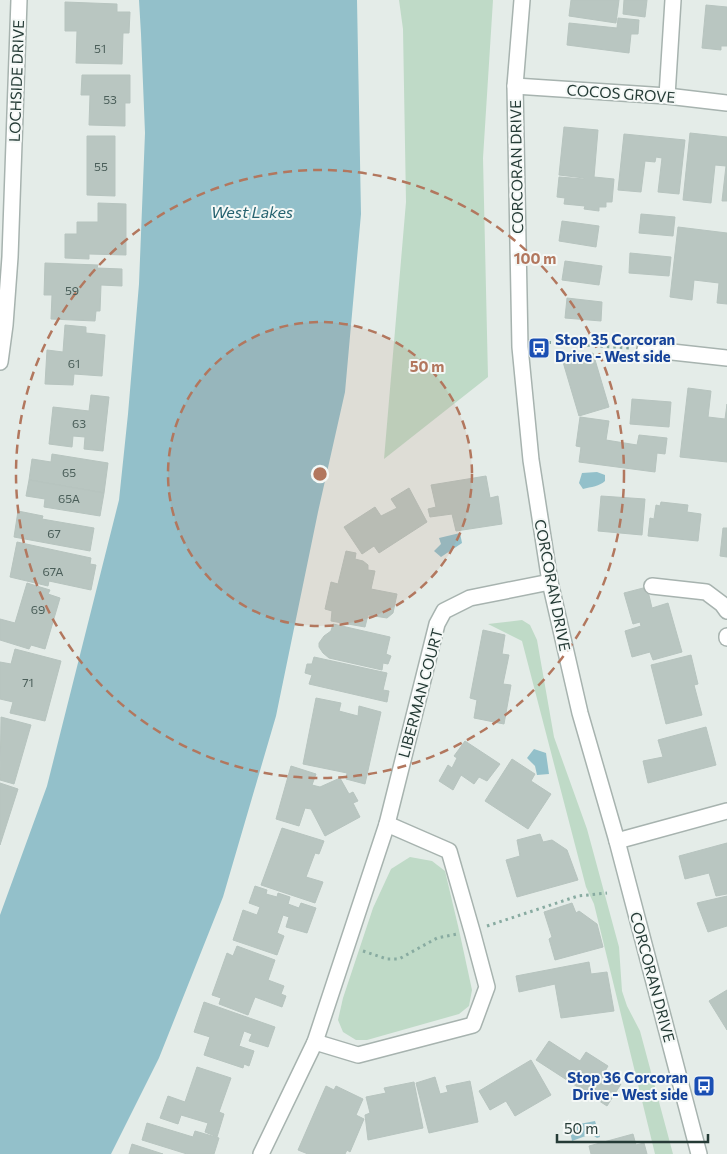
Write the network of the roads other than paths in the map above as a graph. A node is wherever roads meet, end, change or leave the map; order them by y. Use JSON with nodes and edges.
{"nodes":[{"id":1,"x":19,"y":0,"type":"edge"},
{"id":2,"x":522,"y":0,"type":"edge"},
{"id":3,"x":674,"y":0,"type":"edge"},
{"id":4,"x":515,"y":86,"type":"junction"},
{"id":5,"x":667,"y":96,"type":"junction"},
{"id":6,"x":727,"y":103,"type":"edge"},
{"id":7,"x":7,"y":162,"type":"edge"},
{"id":8,"x":5,"y":257,"type":"edge"},
{"id":9,"x":645,"y":349,"type":"road end"},
{"id":10,"x":727,"y":358,"type":"edge"},
{"id":11,"x":0,"y":362,"type":"edge"},
{"id":12,"x":550,"y":582,"type":"junction"},
{"id":13,"x":652,"y":586,"type":"dead end"},
{"id":14,"x":727,"y":612,"type":"edge"},
{"id":15,"x":727,"y":812,"type":"edge"},
{"id":16,"x":386,"y":824,"type":"junction"},
{"id":17,"x":617,"y":841,"type":"junction"},
{"id":18,"x":314,"y":1042,"type":"junction"},
{"id":19,"x":261,"y":1154,"type":"edge"},
{"id":20,"x":699,"y":1154,"type":"edge"}],
"edges":[{"from":1,"to":7,"type":"street","name":"LOCHSIDE DRIVE"},
{"from":2,"to":4,"type":"street","name":"CORCORAN DRIVE"},
{"from":3,"to":5,"type":"street"},
{"from":4,"to":5,"type":"street","name":"COCOS GROVE"},
{"from":4,"to":12,"type":"street","name":"CORCORAN DRIVE"},
{"from":5,"to":6,"type":"street","name":"COCOS GROVE"},
{"from":7,"to":8,"type":"street","name":"LOCHSIDE DRIVE"},
{"from":8,"to":11,"type":"street","name":"LOCHSIDE DRIVE"},
{"from":9,"to":10,"type":"street"},
{"from":12,"to":16,"type":"street","name":"LIBERMAN COURT"},
{"from":12,"to":17,"type":"street","name":"CORCORAN DRIVE"},
{"from":13,"to":14,"type":"street"},
{"from":15,"to":17,"type":"street"},
{"from":16,"to":18,"type":"street","name":"LIBERMAN COURT"},
{"from":16,"to":18,"type":"street"},
{"from":17,"to":20,"type":"street","name":"CORCORAN DRIVE"},
{"from":18,"to":19,"type":"street","name":"LIBERMAN COURT"}]}
